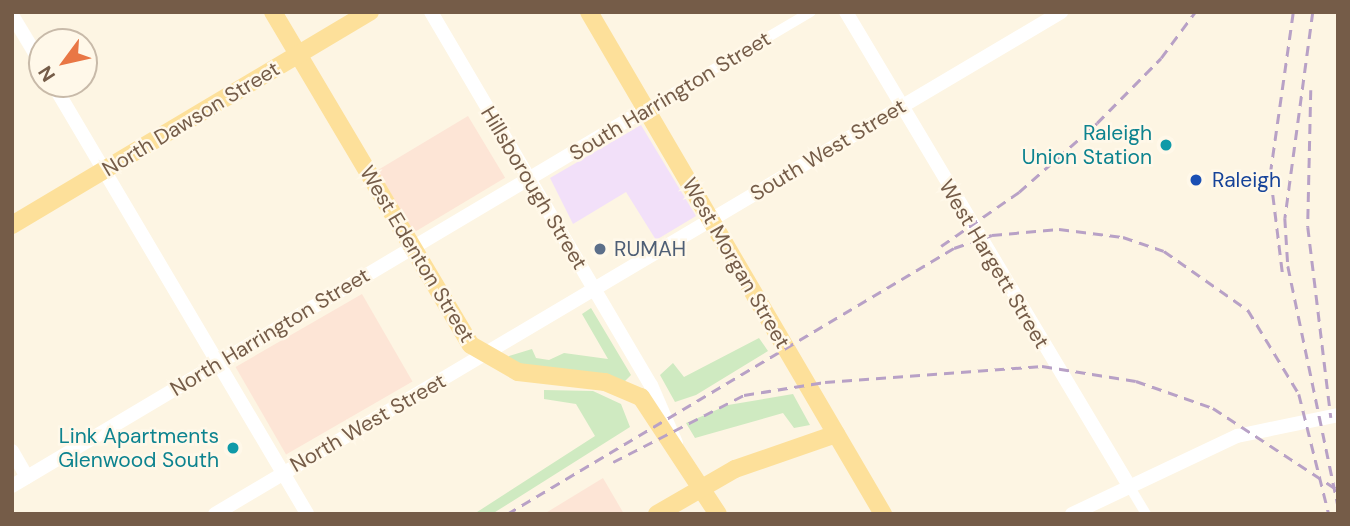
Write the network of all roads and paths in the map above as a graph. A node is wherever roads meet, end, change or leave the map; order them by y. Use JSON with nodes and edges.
{"nodes":[{"id":1,"x":272,"y":12,"type":"edge"},
{"id":2,"x":370,"y":12,"type":"edge"},
{"id":3,"x":431,"y":12,"type":"edge"},
{"id":4,"x":589,"y":12,"type":"edge"},
{"id":5,"x":811,"y":12,"type":"edge"},
{"id":6,"x":846,"y":12,"type":"edge"},
{"id":7,"x":1062,"y":12,"type":"edge"},
{"id":8,"x":12,"y":15,"type":"edge"},
{"id":9,"x":28,"y":42,"type":"edge"},
{"id":10,"x":298,"y":55,"type":"junction"},
{"id":11,"x":61,"y":98,"type":"edge"},
{"id":12,"x":902,"y":107,"type":"junction"},
{"id":13,"x":646,"y":109,"type":"junction"},
{"id":14,"x":104,"y":171,"type":"junction"},
{"id":15,"x":529,"y":179,"type":"junction"},
{"id":16,"x":711,"y":220,"type":"junction"},
{"id":17,"x":12,"y":225,"type":"edge"},
{"id":18,"x":412,"y":248,"type":"junction"},
{"id":19,"x":594,"y":289,"type":"junction"},
{"id":20,"x":484,"y":355,"type":"junction"},
{"id":21,"x":220,"y":363,"type":"junction"},
{"id":22,"x":643,"y":389,"type":"junction"},
{"id":23,"x":1338,"y":415,"type":"edge"},
{"id":24,"x":835,"y":434,"type":"junction"},
{"id":25,"x":12,"y":452,"type":"edge"},
{"id":26,"x":283,"y":473,"type":"junction"},
{"id":27,"x":27,"y":477,"type":"junction"},
{"id":28,"x":1128,"y":484,"type":"junction"},
{"id":29,"x":12,"y":486,"type":"edge"},
{"id":30,"x":702,"y":487,"type":"junction"},
{"id":31,"x":215,"y":514,"type":"edge"},
{"id":32,"x":307,"y":514,"type":"edge"},
{"id":33,"x":657,"y":514,"type":"edge"},
{"id":34,"x":718,"y":514,"type":"edge"},
{"id":35,"x":883,"y":514,"type":"edge"},
{"id":36,"x":1072,"y":514,"type":"edge"},
{"id":37,"x":1146,"y":514,"type":"edge"}],
"edges":[{"from":1,"to":10,"type":"main road","name":"West Edenton Street"},
{"from":2,"to":10,"type":"main road","name":"North Dawson Street"},
{"from":3,"to":15,"type":"street","name":"Hillsborough Street"},
{"from":4,"to":13,"type":"main road","name":"West Morgan Street"},
{"from":5,"to":13,"type":"street","name":"South Harrington Street"},
{"from":6,"to":12,"type":"street","name":"West Hargett Street"},
{"from":7,"to":12,"type":"street","name":"South West Street"},
{"from":8,"to":9,"type":"street"},
{"from":10,"to":14,"type":"main road","name":"North Dawson Street"},
{"from":10,"to":18,"type":"main road","name":"West Edenton Street"},
{"from":11,"to":14,"type":"street"},
{"from":12,"to":16,"type":"street","name":"South West Street"},
{"from":12,"to":28,"type":"street","name":"West Hargett Street"},
{"from":13,"to":15,"type":"street","name":"South Harrington Street"},
{"from":13,"to":16,"type":"main road","name":"West Morgan Street"},
{"from":14,"to":17,"type":"main road","name":"North Dawson Street"},
{"from":14,"to":21,"type":"street"},
{"from":15,"to":18,"type":"street","name":"North Harrington Street"},
{"from":15,"to":19,"type":"street","name":"Hillsborough Street"},
{"from":16,"to":19,"type":"street","name":"South West Street"},
{"from":16,"to":24,"type":"main road","name":"West Morgan Street"},
{"from":18,"to":20,"type":"main road","name":"West Edenton Street"},
{"from":18,"to":21,"type":"street","name":"North Harrington Street"},
{"from":19,"to":20,"type":"street","name":"North West Street"},
{"from":19,"to":22,"type":"street","name":"Hillsborough Street"},
{"from":20,"to":22,"type":"main road","name":"West Edenton Street"},
{"from":20,"to":26,"type":"street","name":"North West Street"},
{"from":21,"to":26,"type":"street"},
{"from":21,"to":27,"type":"street","name":"North Harrington Street"},
{"from":22,"to":30,"type":"main road"},
{"from":23,"to":28,"type":"street"},
{"from":24,"to":30,"type":"main road"},
{"from":24,"to":35,"type":"main road","name":"West Morgan Street"},
{"from":25,"to":27,"type":"street"},
{"from":26,"to":31,"type":"street","name":"North West Street"},
{"from":26,"to":32,"type":"street"},
{"from":27,"to":29,"type":"street","name":"North Harrington Street"},
{"from":28,"to":36,"type":"street"},
{"from":28,"to":37,"type":"street","name":"West Hargett Street"},
{"from":30,"to":33,"type":"main road"},
{"from":30,"to":34,"type":"main road"}]}
